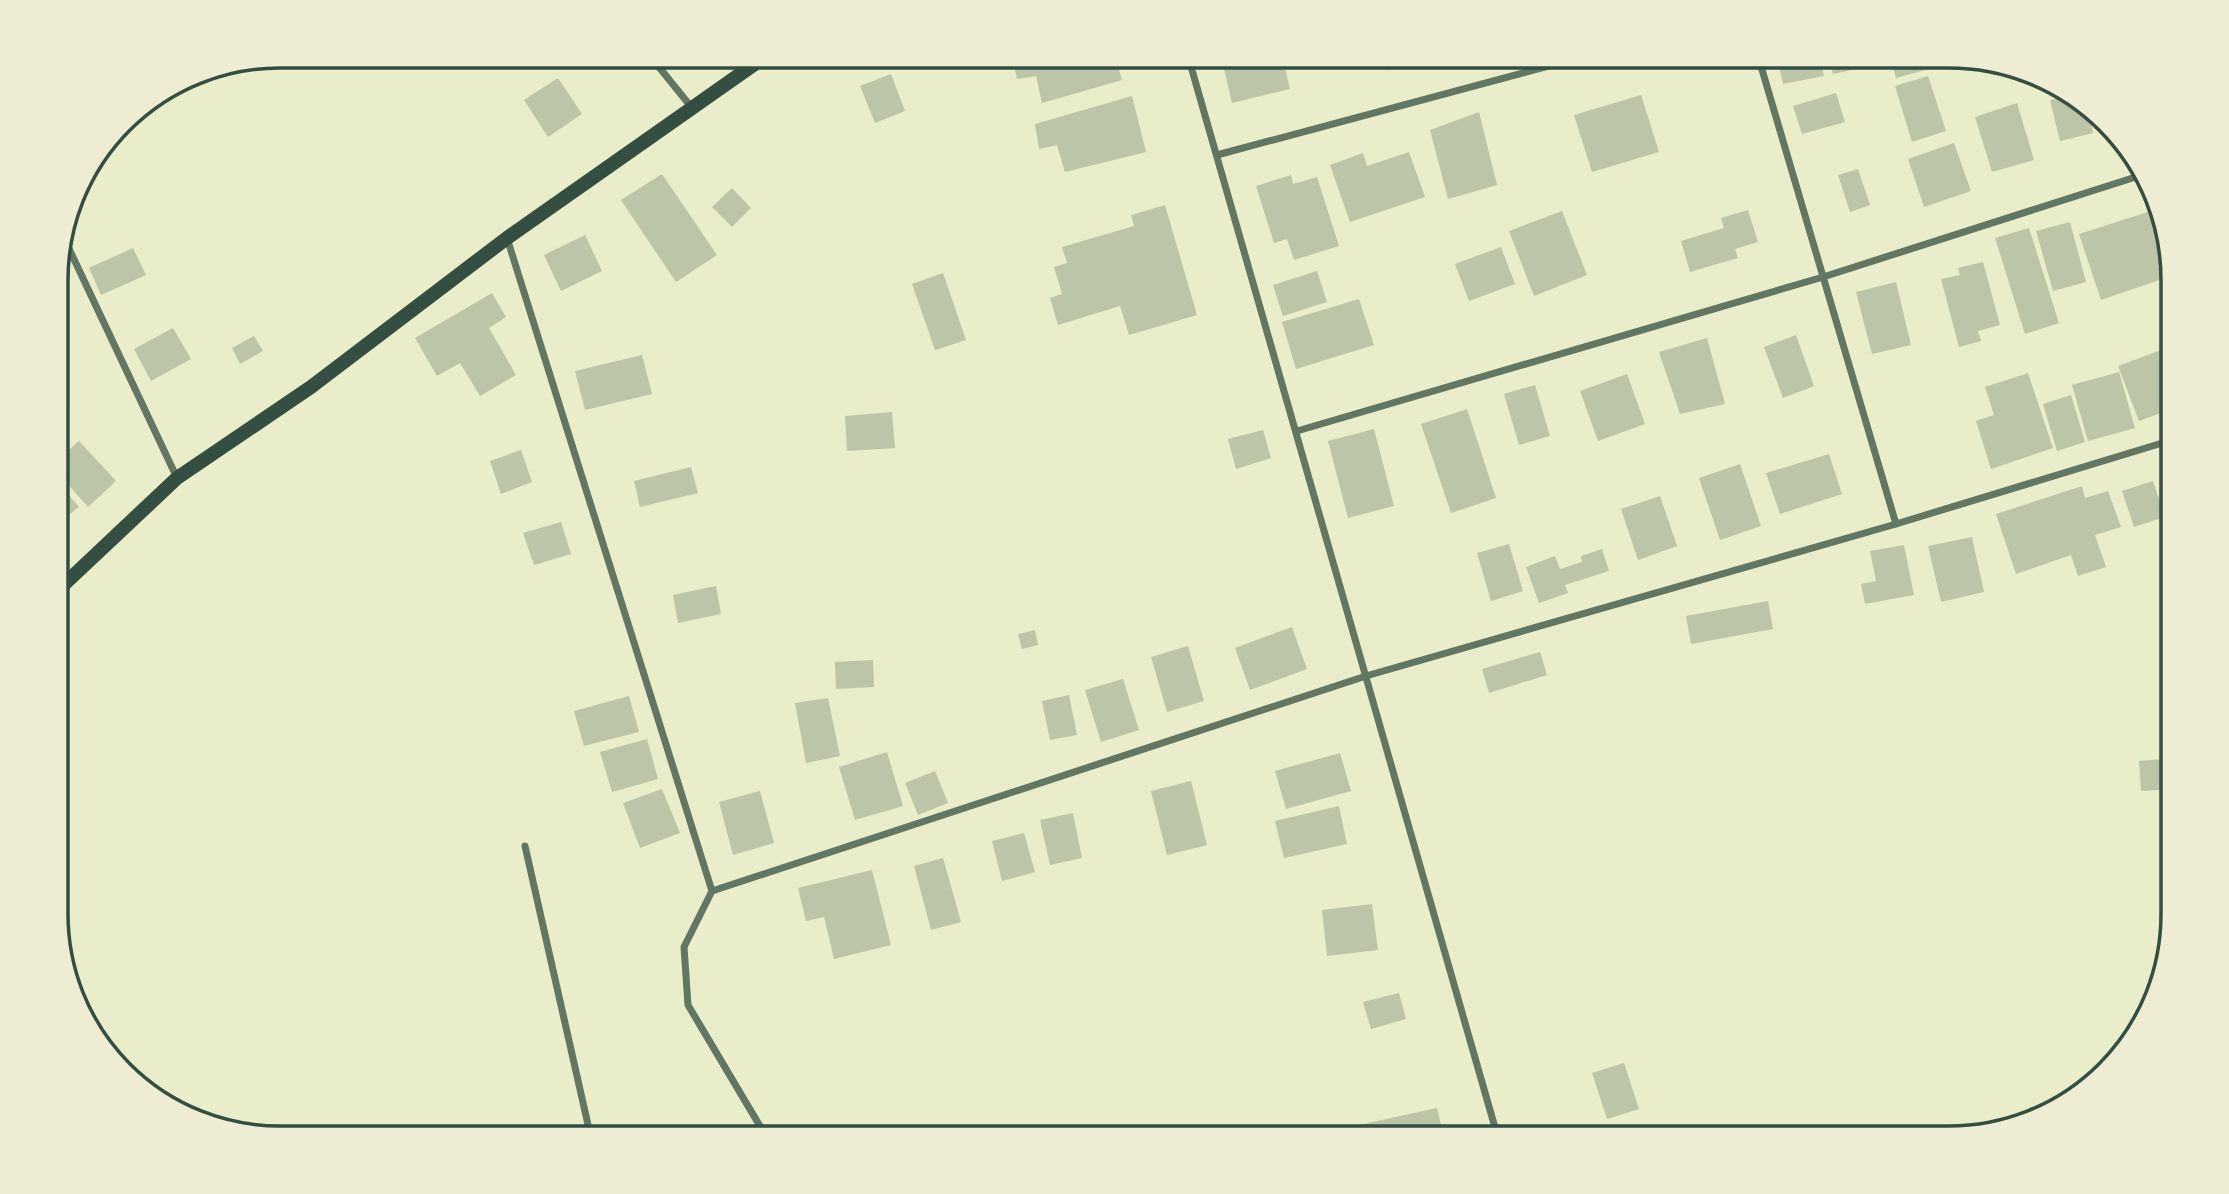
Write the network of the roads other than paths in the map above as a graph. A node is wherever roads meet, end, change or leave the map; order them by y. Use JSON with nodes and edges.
{"nodes":[{"id":1,"x":660,"y":68,"type":"edge"},
{"id":2,"x":749,"y":68,"type":"edge"},
{"id":3,"x":1192,"y":68,"type":"edge"},
{"id":4,"x":1541,"y":68,"type":"edge"},
{"id":5,"x":1762,"y":68,"type":"edge"},
{"id":6,"x":692,"y":108,"type":"junction"},
{"id":7,"x":1217,"y":155,"type":"junction"},
{"id":8,"x":2134,"y":178,"type":"edge"},
{"id":9,"x":507,"y":239,"type":"junction"},
{"id":10,"x":71,"y":252,"type":"edge"},
{"id":11,"x":1823,"y":276,"type":"junction"},
{"id":12,"x":1297,"y":431,"type":"junction"},
{"id":13,"x":2161,"y":443,"type":"edge"},
{"id":14,"x":177,"y":478,"type":"junction"},
{"id":15,"x":1896,"y":524,"type":"junction"},
{"id":16,"x":69,"y":580,"type":"edge"},
{"id":17,"x":1366,"y":676,"type":"junction"},
{"id":18,"x":525,"y":846,"type":"dead end"},
{"id":19,"x":712,"y":891,"type":"junction"},
{"id":20,"x":1494,"y":1125,"type":"edge"},
{"id":21,"x":588,"y":1126,"type":"edge"},
{"id":22,"x":760,"y":1126,"type":"edge"}],
"edges":[{"from":1,"to":6,"type":"street"},
{"from":2,"to":6,"type":"main road"},
{"from":3,"to":7,"type":"street"},
{"from":4,"to":7,"type":"street"},
{"from":5,"to":11,"type":"street"},
{"from":6,"to":9,"type":"main road"},
{"from":7,"to":12,"type":"street"},
{"from":8,"to":11,"type":"street"},
{"from":9,"to":14,"type":"main road"},
{"from":9,"to":19,"type":"street"},
{"from":10,"to":14,"type":"street"},
{"from":11,"to":12,"type":"street"},
{"from":11,"to":15,"type":"street"},
{"from":12,"to":17,"type":"street"},
{"from":13,"to":15,"type":"street"},
{"from":14,"to":16,"type":"main road"},
{"from":15,"to":17,"type":"street"},
{"from":17,"to":19,"type":"street"},
{"from":17,"to":20,"type":"street"},
{"from":18,"to":21,"type":"street"},
{"from":19,"to":22,"type":"street"}]}
